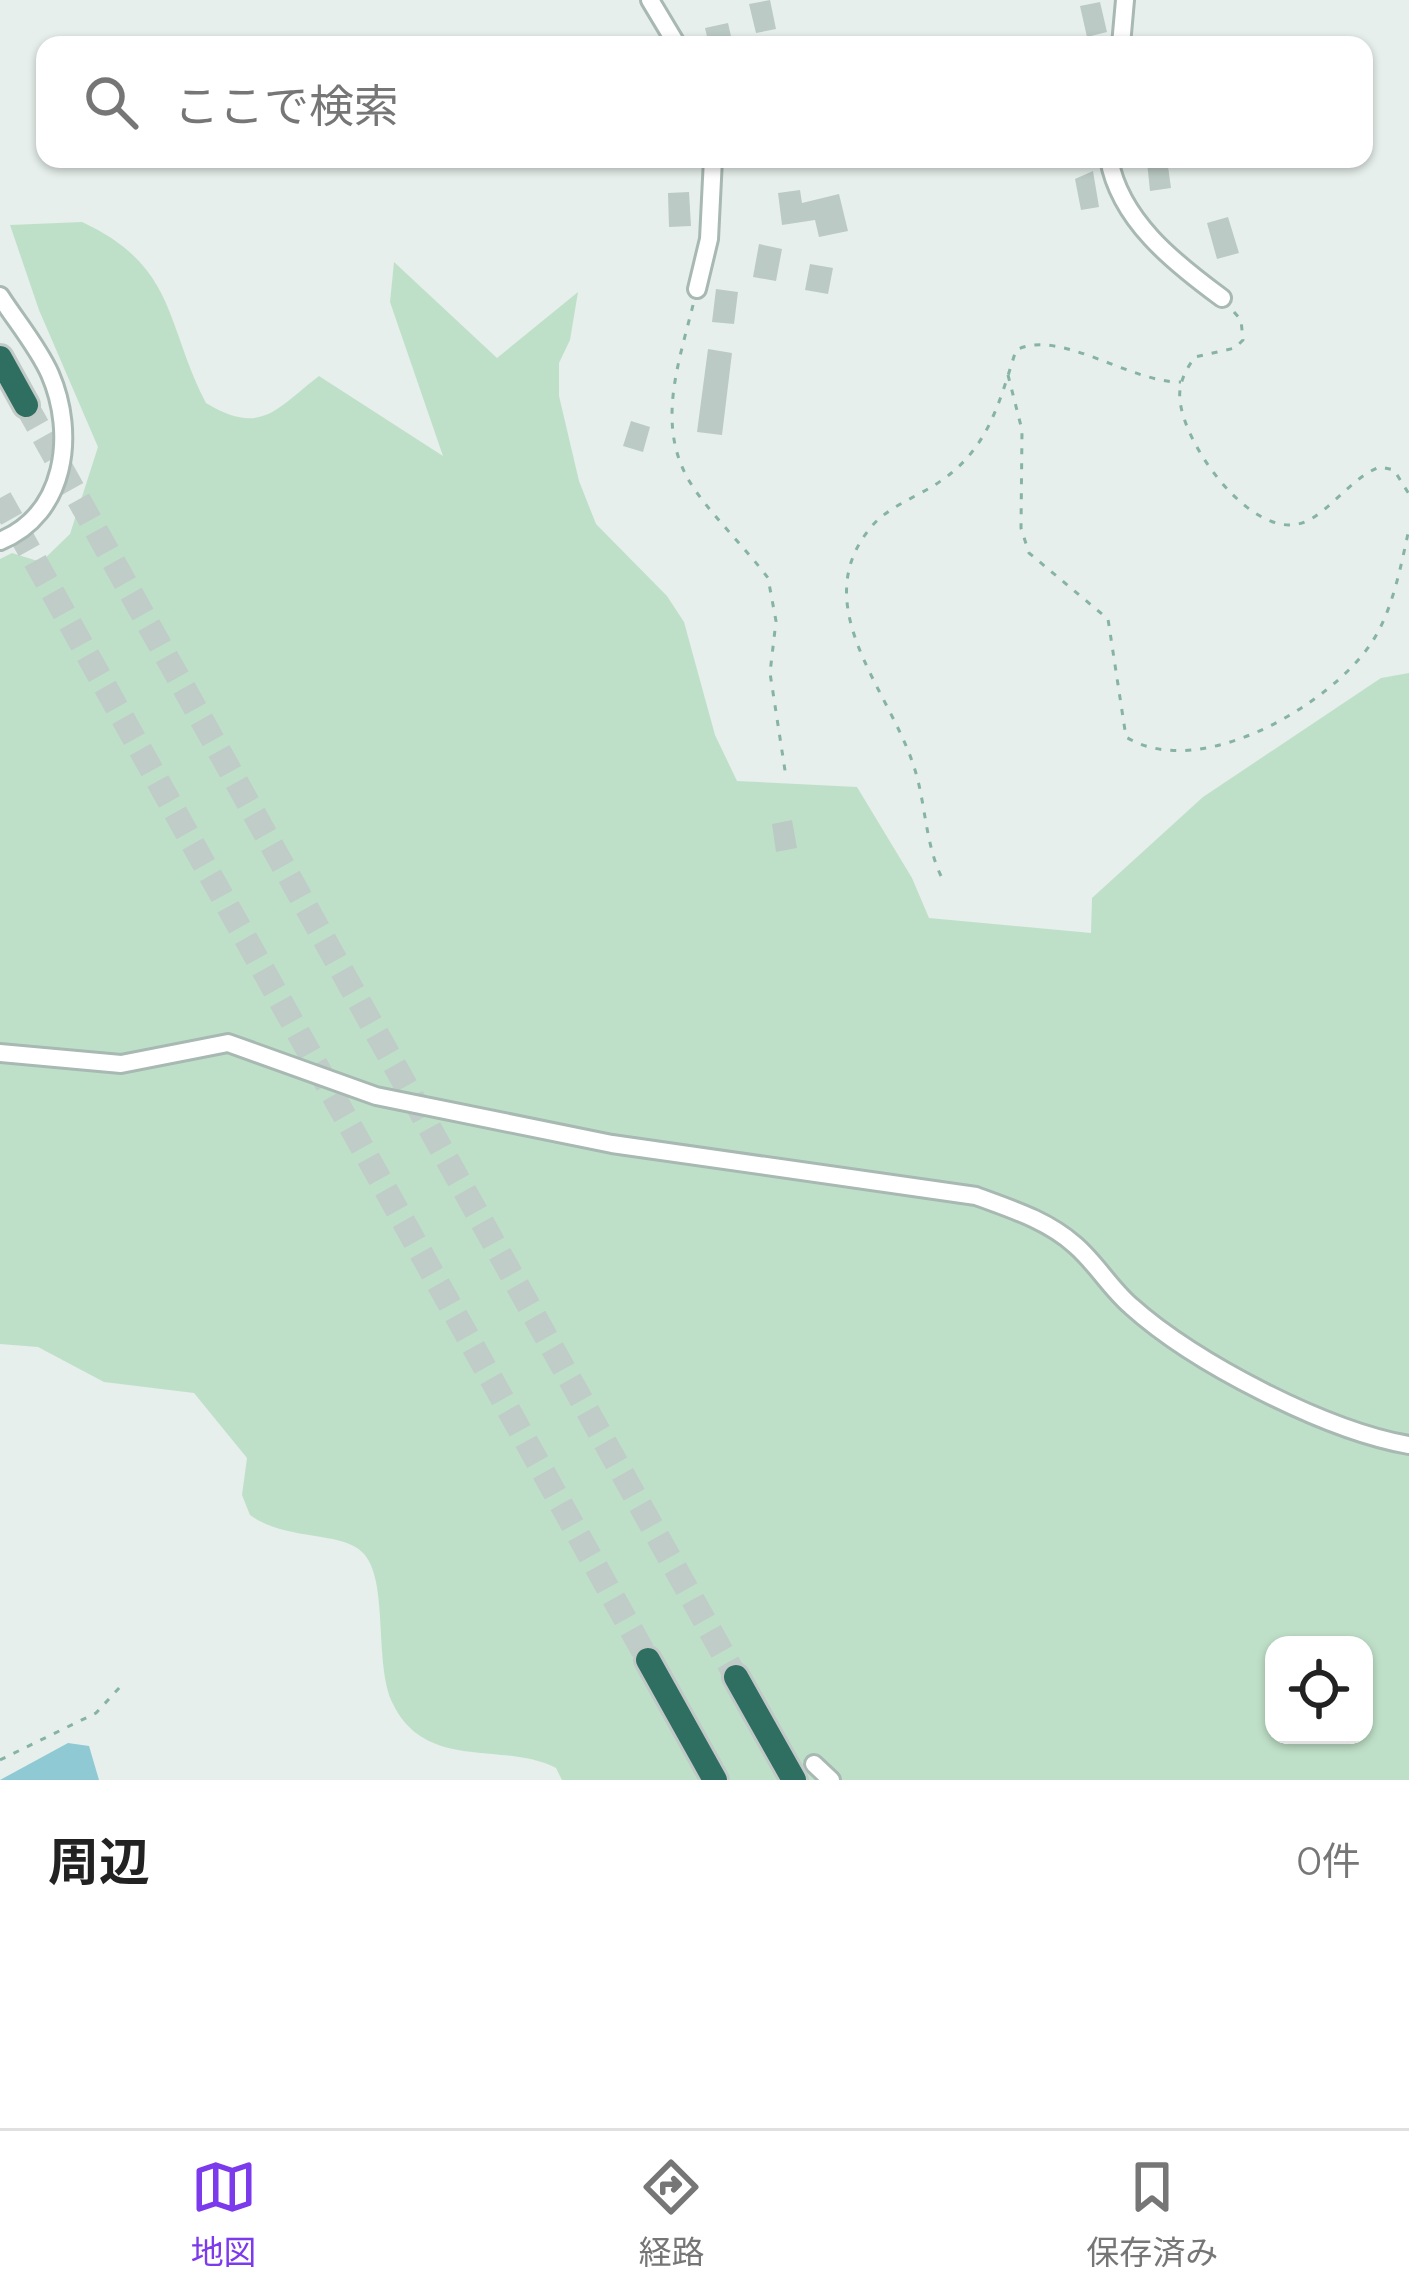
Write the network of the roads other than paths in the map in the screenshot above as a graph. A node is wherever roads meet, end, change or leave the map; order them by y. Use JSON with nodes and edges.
{"nodes":[{"id":1,"x":650,"y":0,"type":"edge"},
{"id":2,"x":1125,"y":0,"type":"edge"},
{"id":3,"x":672,"y":36,"type":"edge"},
{"id":4,"x":1122,"y":36,"type":"edge"},
{"id":5,"x":713,"y":168,"type":"edge"},
{"id":6,"x":1112,"y":168,"type":"edge"},
{"id":7,"x":698,"y":289,"type":"road end"},
{"id":8,"x":0,"y":296,"type":"edge"},
{"id":9,"x":1222,"y":298,"type":"road end"},
{"id":10,"x":0,"y":358,"type":"edge"},
{"id":11,"x":26,"y":405,"type":"tunnel mouth"},
{"id":12,"x":0,"y":541,"type":"edge"},
{"id":13,"x":0,"y":1053,"type":"edge"},
{"id":14,"x":1409,"y":1445,"type":"edge"},
{"id":15,"x":648,"y":1660,"type":"tunnel mouth"},
{"id":16,"x":736,"y":1677,"type":"tunnel mouth"},
{"id":17,"x":804,"y":1772,"type":"edge"},
{"id":18,"x":715,"y":1780,"type":"edge"},
{"id":19,"x":831,"y":1780,"type":"edge"}],
"edges":[{"from":1,"to":3,"type":"street"},
{"from":2,"to":4,"type":"street"},
{"from":5,"to":7,"type":"street"},
{"from":6,"to":9,"type":"street"},
{"from":8,"to":12,"type":"street"},
{"from":10,"to":11,"type":"highway"},
{"from":13,"to":14,"type":"street"},
{"from":15,"to":18,"type":"highway"},
{"from":16,"to":17,"type":"highway"},
{"from":17,"to":19,"type":"street"}]}
